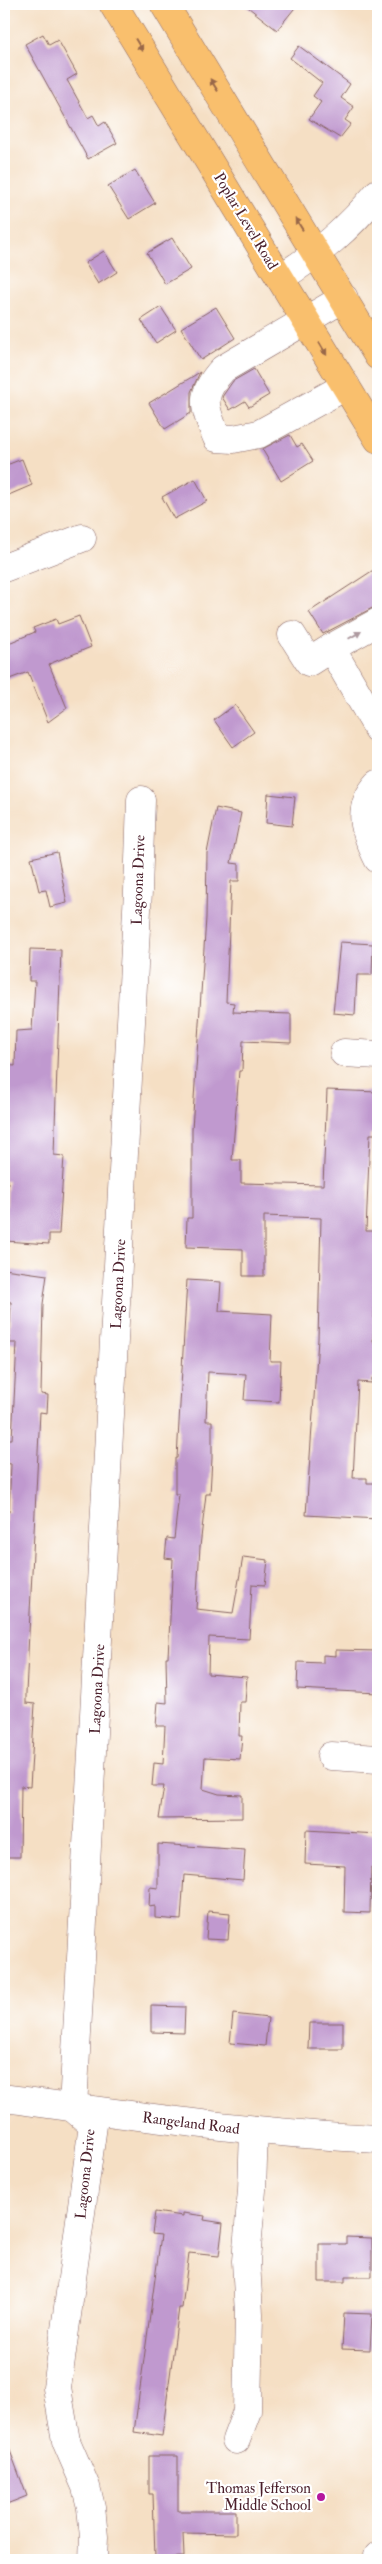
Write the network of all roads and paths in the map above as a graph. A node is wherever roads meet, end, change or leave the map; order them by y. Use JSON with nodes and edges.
{"nodes":[{"id":1,"x":113,"y":4,"type":"edge"},
{"id":2,"x":164,"y":4,"type":"edge"},
{"id":3,"x":378,"y":194,"type":"edge"},
{"id":4,"x":318,"y":254,"type":"junction"},
{"id":5,"x":280,"y":278,"type":"junction"},
{"id":6,"x":344,"y":298,"type":"junction"},
{"id":7,"x":307,"y":322,"type":"junction"},
{"id":8,"x":378,"y":356,"type":"edge"},
{"id":9,"x":346,"y":386,"type":"junction"},
{"id":10,"x":378,"y":439,"type":"edge"},
{"id":11,"x":82,"y":538,"type":"dead end"},
{"id":12,"x":4,"y":568,"type":"edge"},
{"id":13,"x":378,"y":622,"type":"edge"},
{"id":14,"x":292,"y":636,"type":"dead end"},
{"id":15,"x":332,"y":648,"type":"junction"},
{"id":16,"x":368,"y":688,"type":"edge"},
{"id":17,"x":378,"y":729,"type":"edge"},
{"id":18,"x":378,"y":784,"type":"edge"},
{"id":19,"x":141,"y":800,"type":"dead end"},
{"id":20,"x":378,"y":858,"type":"edge"},
{"id":21,"x":344,"y":1053,"type":"dead end"},
{"id":22,"x":378,"y":1055,"type":"edge"},
{"id":23,"x":331,"y":1756,"type":"dead end"},
{"id":24,"x":378,"y":1759,"type":"edge"},
{"id":25,"x":4,"y":2098,"type":"edge"},
{"id":26,"x":73,"y":2108,"type":"junction"},
{"id":27,"x":254,"y":2130,"type":"junction"},
{"id":28,"x":378,"y":2139,"type":"edge"},
{"id":29,"x":236,"y":2440,"type":"dead end"},
{"id":30,"x":378,"y":2556,"type":"edge"},
{"id":31,"x":93,"y":2560,"type":"edge"},
{"id":32,"x":377,"y":2560,"type":"edge"}],
"edges":[{"from":1,"to":5,"type":"main road","name":"Poplar Level Road","one_way":true},
{"from":4,"to":2,"type":"main road","one_way":true},
{"from":3,"to":4,"type":"street"},
{"from":4,"to":5,"type":"street"},
{"from":4,"to":6,"type":"main road"},
{"from":5,"to":7,"type":"main road","name":"Poplar Level Road"},
{"from":6,"to":7,"type":"street"},
{"from":6,"to":8,"type":"main road"},
{"from":7,"to":9,"type":"main road","name":"Poplar Level Road","one_way":true},
{"from":7,"to":9,"type":"street"},
{"from":9,"to":10,"type":"main road","name":"Poplar Level Road"},
{"from":11,"to":12,"type":"street"},
{"from":15,"to":13,"type":"street","one_way":true},
{"from":14,"to":15,"type":"street"},
{"from":15,"to":16,"type":"street"},
{"from":16,"to":17,"type":"street"},
{"from":18,"to":20,"type":"street"},
{"from":19,"to":26,"type":"street","name":"Lagoona Drive"},
{"from":21,"to":22,"type":"street"},
{"from":23,"to":24,"type":"street"},
{"from":25,"to":26,"type":"street","name":"Rangeland Road"},
{"from":26,"to":27,"type":"street","name":"Rangeland Road"},
{"from":26,"to":31,"type":"street","name":"Lagoona Drive"},
{"from":27,"to":28,"type":"street","name":"Rangeland Road"},
{"from":27,"to":29,"type":"street"},
{"from":30,"to":32,"type":"street"}]}
